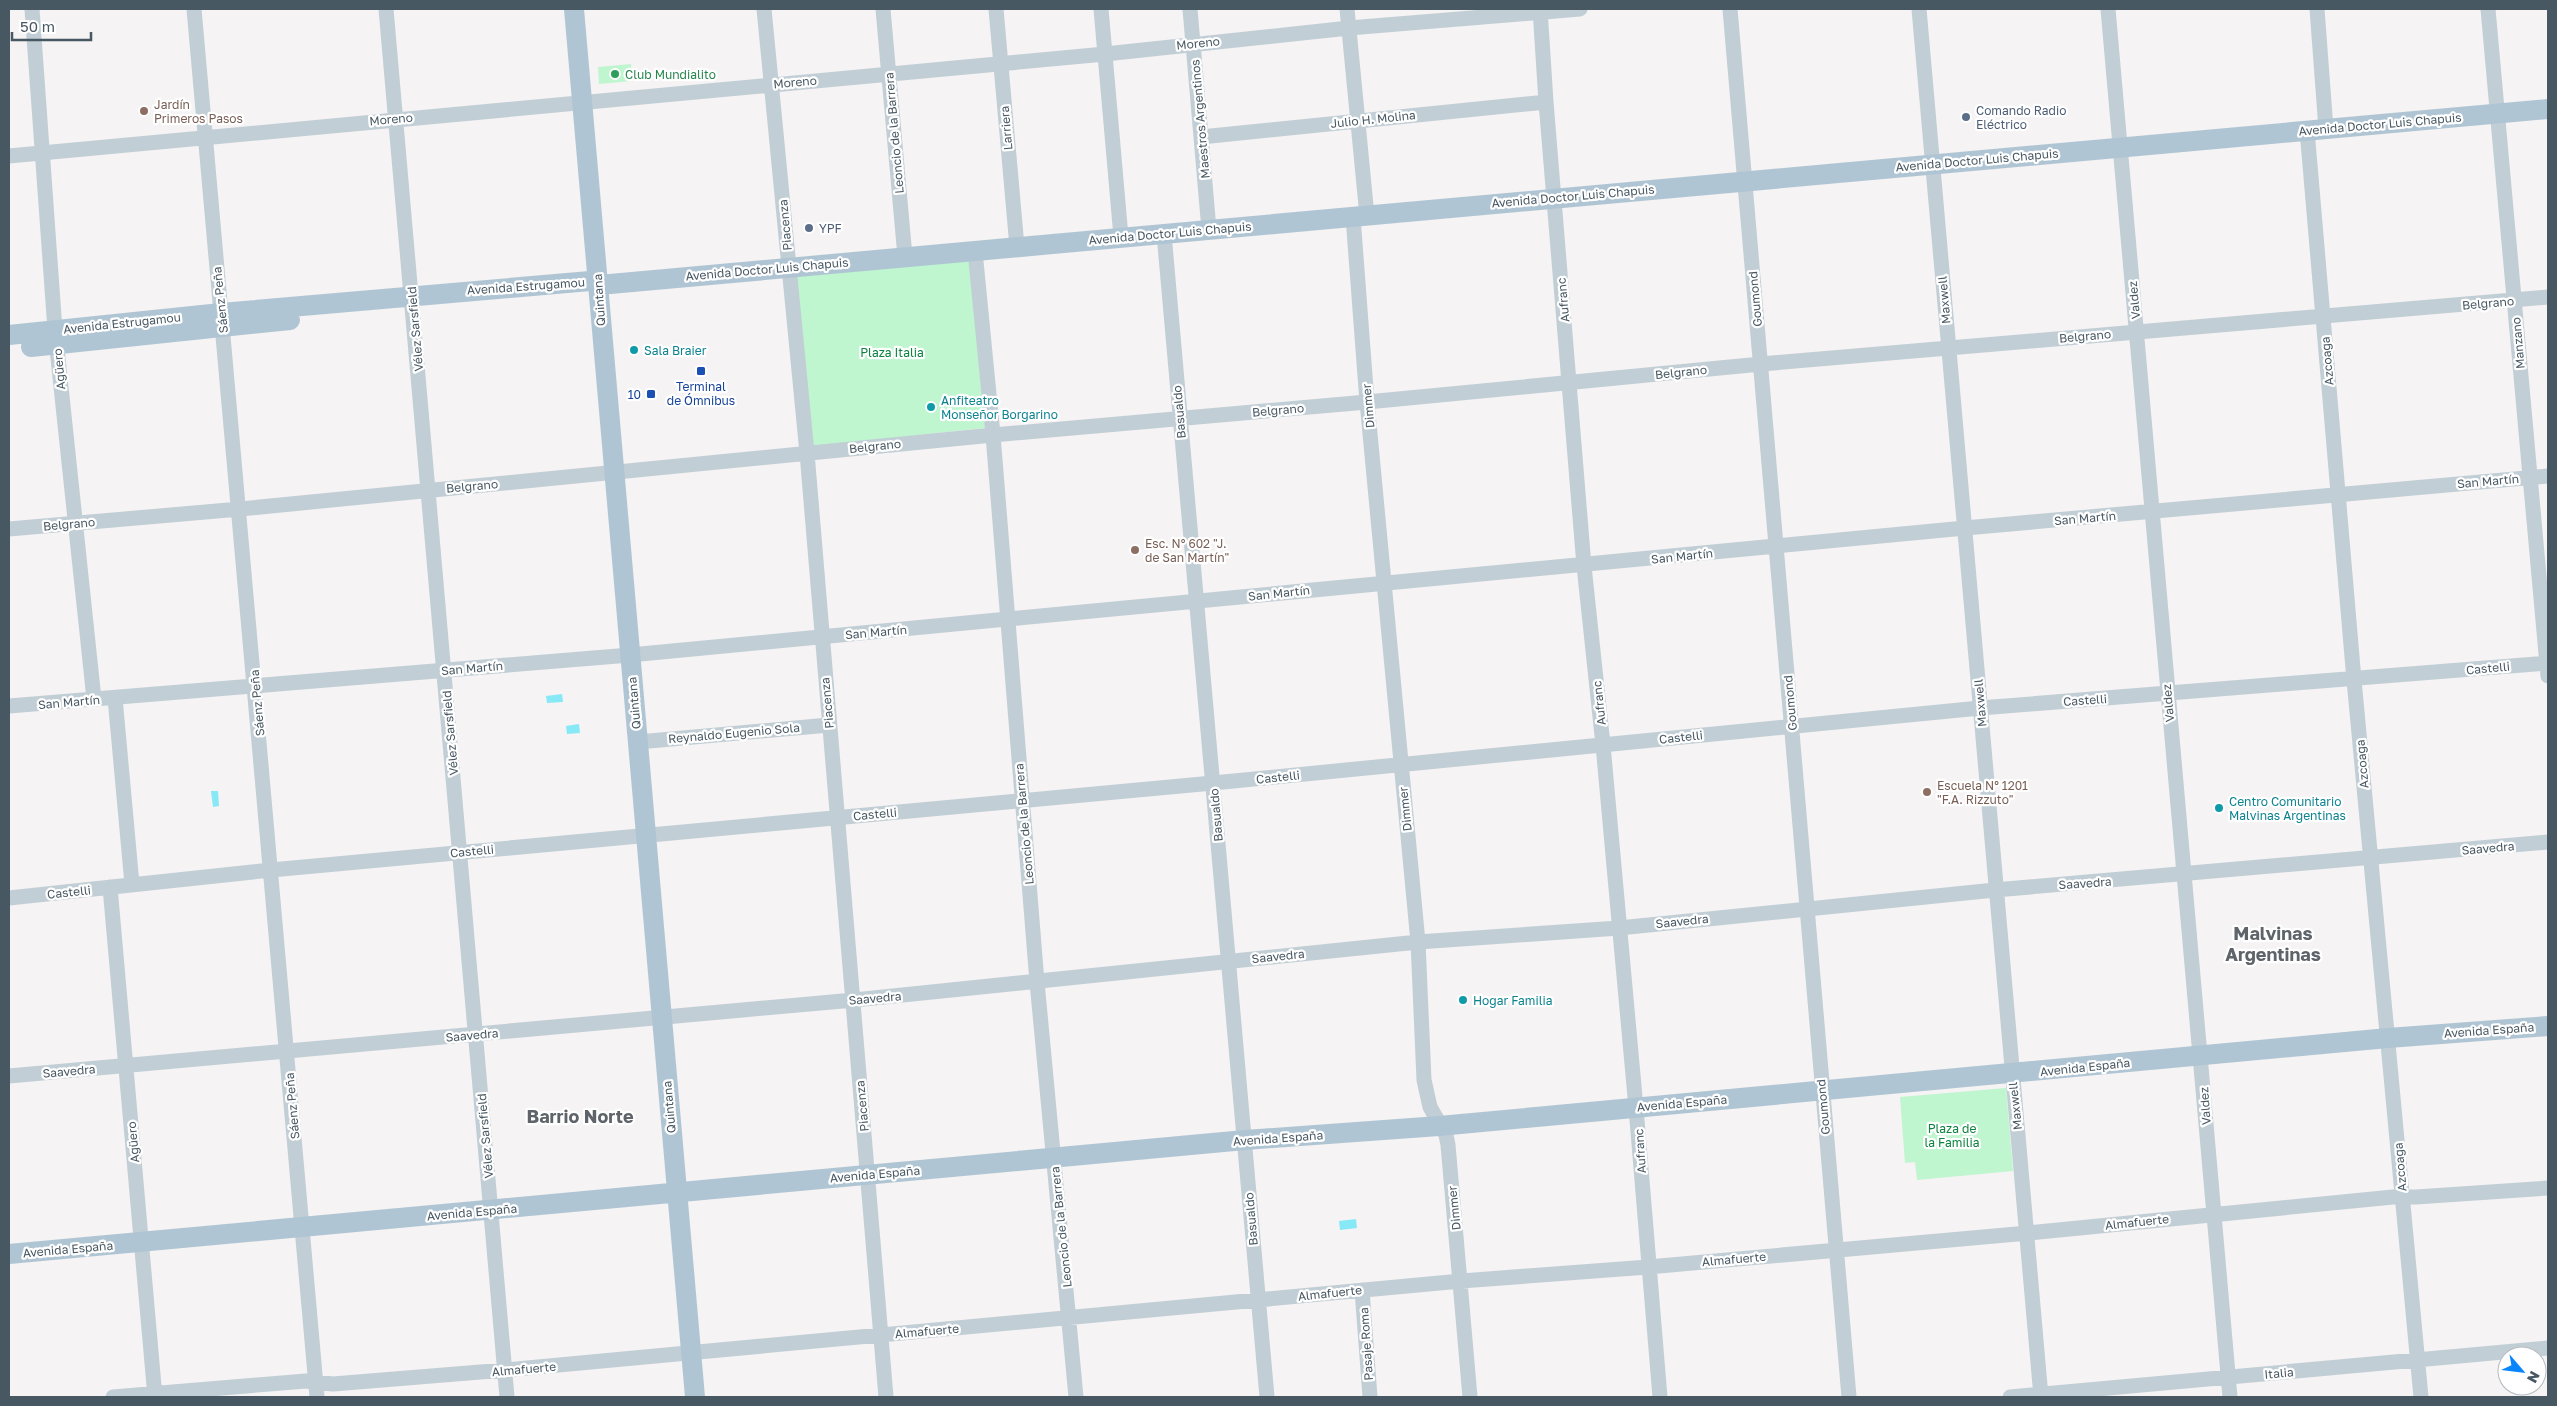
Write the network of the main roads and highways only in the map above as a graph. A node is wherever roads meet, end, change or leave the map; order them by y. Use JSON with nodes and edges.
{"nodes":[{"id":1,"x":574,"y":9,"type":"edge"},
{"id":2,"x":2548,"y":109,"type":"edge"},
{"id":3,"x":599,"y":285,"type":"junction"},
{"id":4,"x":9,"y":335,"type":"edge"},
{"id":5,"x":56,"y":337,"type":"junction"},
{"id":6,"x":9,"y":349,"type":"edge"},
{"id":7,"x":2548,"y":1026,"type":"edge"},
{"id":8,"x":677,"y":1192,"type":"junction"},
{"id":9,"x":9,"y":1254,"type":"edge"},
{"id":10,"x":695,"y":1397,"type":"edge"}],
"edges":[{"from":1,"to":3,"type":"main road","name":"Quintana"},
{"from":2,"to":3,"type":"main road","name":"Avenida Doctor Luis Chapuis"},
{"from":3,"to":5,"type":"main road","name":"Avenida Estrugamou"},
{"from":3,"to":8,"type":"main road","name":"Quintana"},
{"from":4,"to":5,"type":"main road","name":"Avenida Estrugamou"},
{"from":5,"to":6,"type":"main road","name":"Avenida Estrugamou"},
{"from":7,"to":8,"type":"main road","name":"Avenida España"},
{"from":8,"to":9,"type":"main road","name":"Avenida España"},
{"from":8,"to":10,"type":"main road","name":"Quintana"}]}
